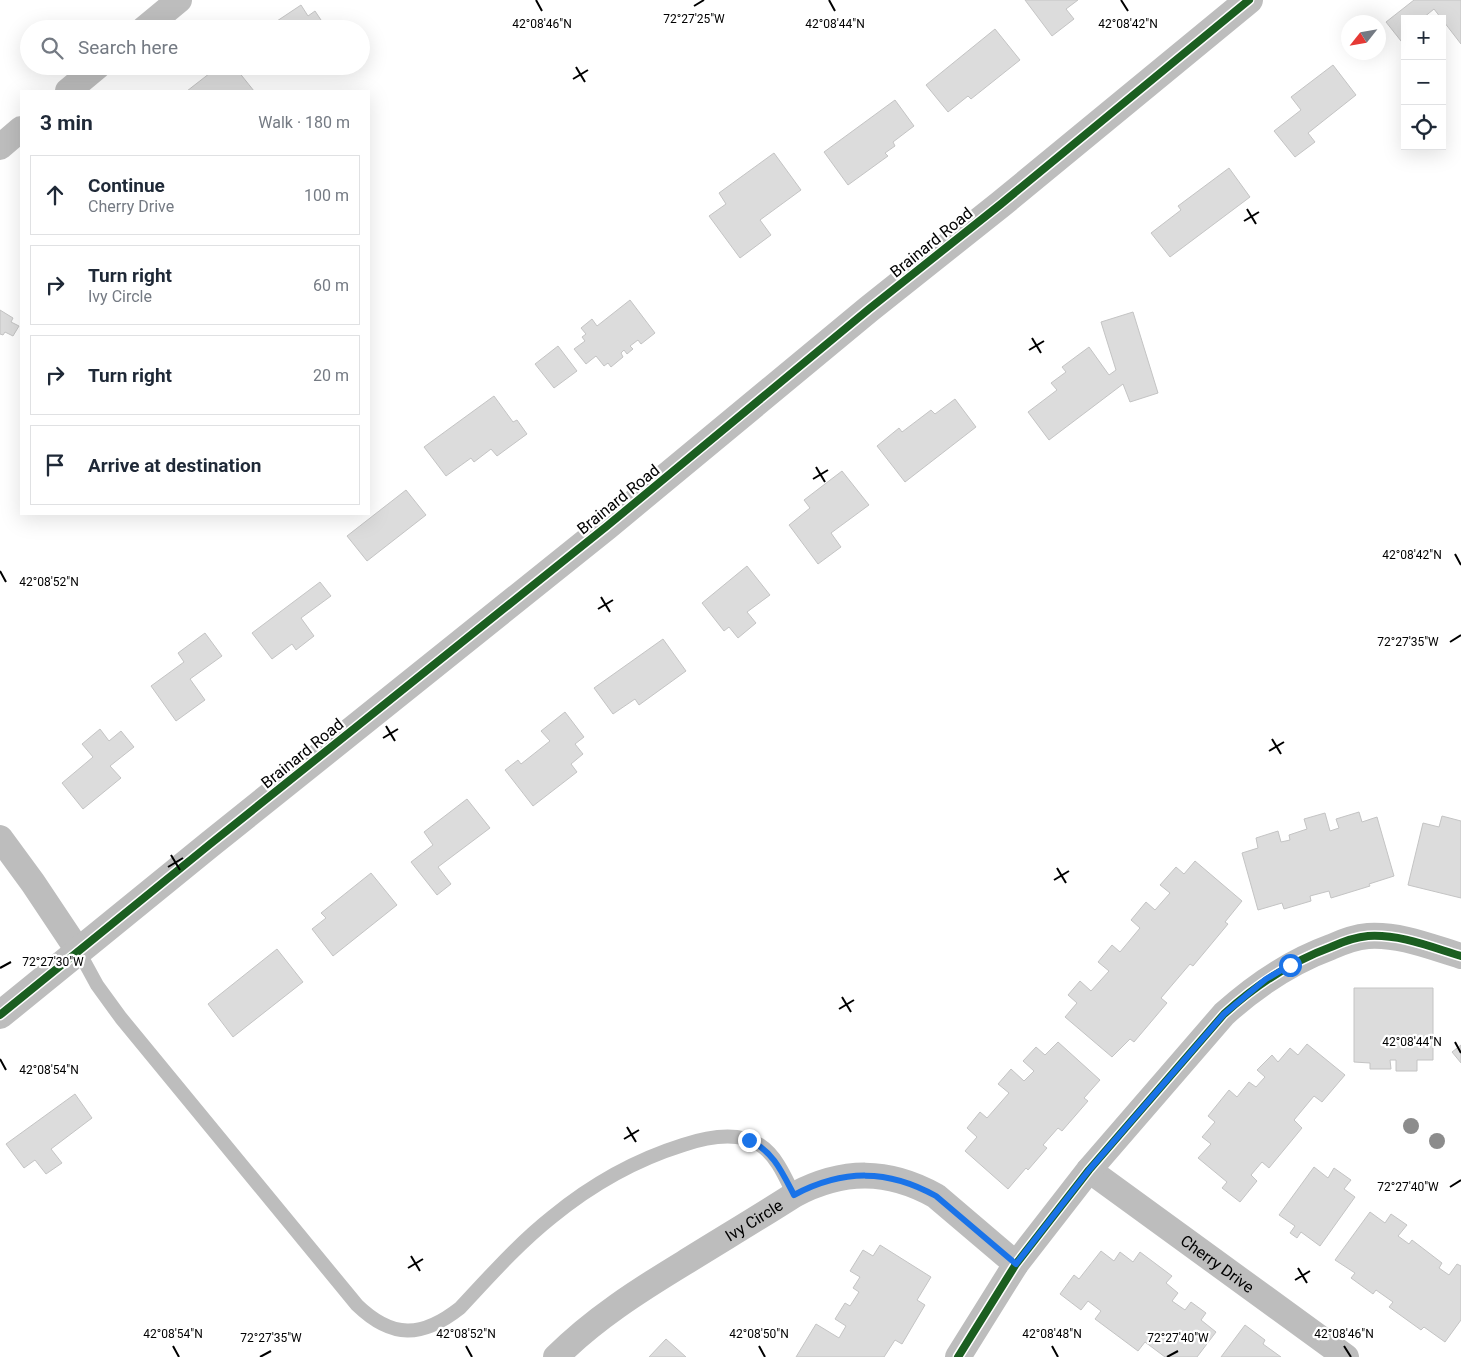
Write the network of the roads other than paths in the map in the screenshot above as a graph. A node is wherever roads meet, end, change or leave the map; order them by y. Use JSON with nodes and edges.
{"nodes":[{"id":1,"x":179,"y":0,"type":"edge"},
{"id":2,"x":1250,"y":0,"type":"edge"},
{"id":3,"x":155,"y":20,"type":"edge"},
{"id":4,"x":87,"y":75,"type":"edge"},
{"id":5,"x":69,"y":90,"type":"edge"},
{"id":6,"x":20,"y":130,"type":"edge"},
{"id":7,"x":0,"y":147,"type":"edge"},
{"id":8,"x":0,"y":838,"type":"edge"},
{"id":9,"x":79,"y":952,"type":"junction"},
{"id":10,"x":1461,"y":956,"type":"edge"},
{"id":11,"x":0,"y":1015,"type":"edge"},
{"id":12,"x":1089,"y":1170,"type":"junction"},
{"id":13,"x":794,"y":1195,"type":"junction"},
{"id":14,"x":1016,"y":1264,"type":"junction"},
{"id":15,"x":556,"y":1357,"type":"edge"},
{"id":16,"x":958,"y":1357,"type":"edge"},
{"id":17,"x":1346,"y":1357,"type":"edge"}],
"edges":[{"from":1,"to":3,"type":"street"},
{"from":2,"to":9,"type":"street","name":"Brainard Road"},
{"from":4,"to":5,"type":"street"},
{"from":6,"to":7,"type":"street"},
{"from":8,"to":9,"type":"street"},
{"from":9,"to":11,"type":"street","name":"Brainard Road"},
{"from":9,"to":13,"type":"lane"},
{"from":10,"to":12,"type":"street"},
{"from":12,"to":14,"type":"street"},
{"from":12,"to":17,"type":"street","name":"Cherry Drive"},
{"from":13,"to":14,"type":"street","name":"Ivy Circle"},
{"from":13,"to":15,"type":"street","name":"Ivy Circle"},
{"from":14,"to":16,"type":"street"}]}
